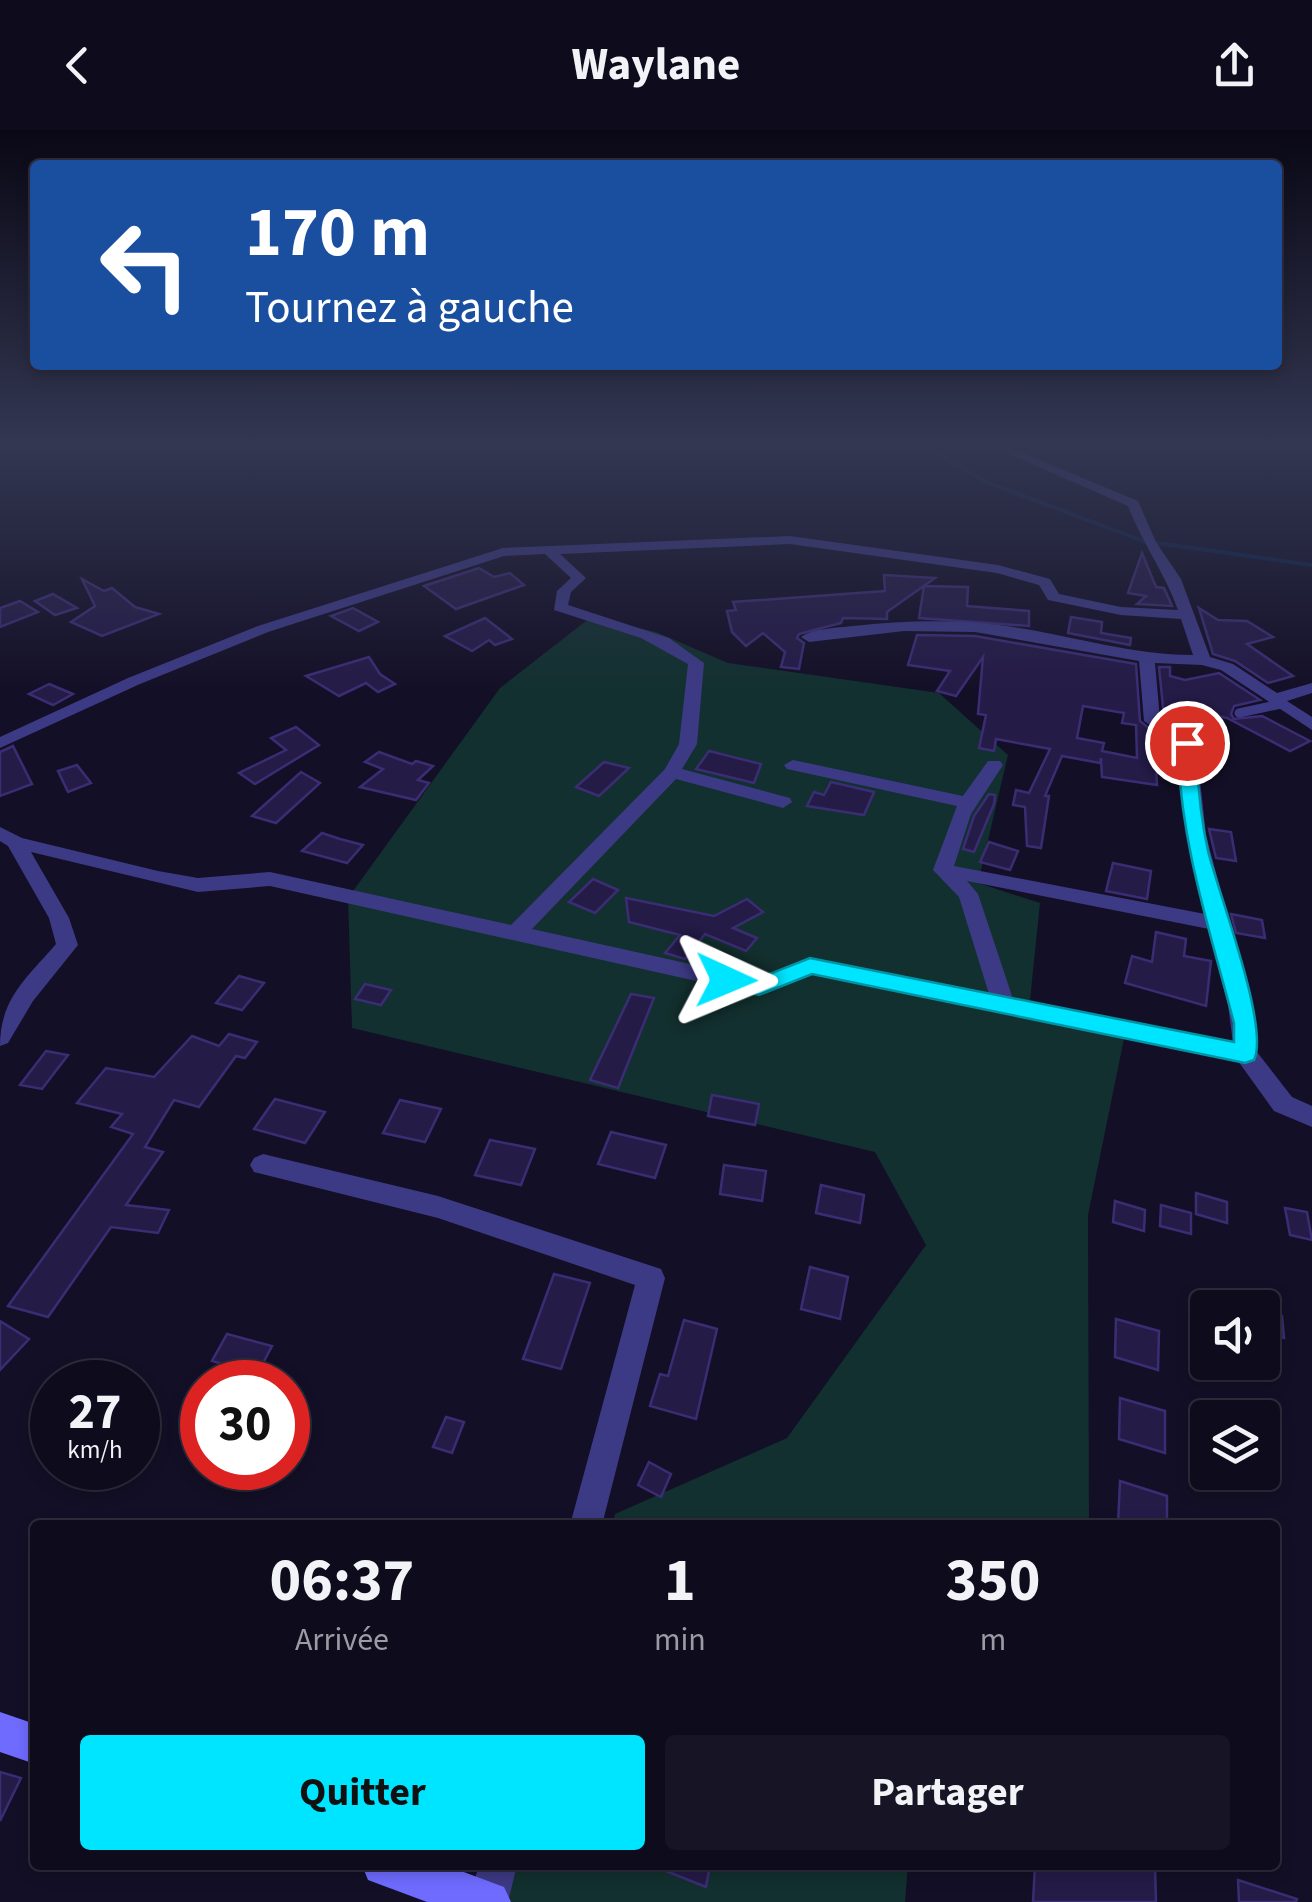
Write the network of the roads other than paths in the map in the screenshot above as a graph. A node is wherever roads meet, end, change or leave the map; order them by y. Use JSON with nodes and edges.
{"nodes":[{"id":1,"x":1143,"y":527,"type":"edge"},
{"id":2,"x":547,"y":550,"type":"junction"},
{"id":3,"x":1184,"y":615,"type":"junction"},
{"id":4,"x":1053,"y":619,"type":"junction"},
{"id":5,"x":808,"y":636,"type":"dead end"},
{"id":6,"x":1146,"y":656,"type":"junction"},
{"id":7,"x":1203,"y":660,"type":"junction"},
{"id":8,"x":1312,"y":688,"type":"edge"},
{"id":9,"x":1278,"y":702,"type":"junction"},
{"id":10,"x":1239,"y":714,"type":"dead end"},
{"id":11,"x":1312,"y":725,"type":"edge"},
{"id":12,"x":0,"y":742,"type":"edge"},
{"id":13,"x":793,"y":765,"type":"dead end"},
{"id":14,"x":994,"y":765,"type":"dead end"},
{"id":15,"x":672,"y":772,"type":"junction"},
{"id":16,"x":783,"y":802,"type":"dead end"},
{"id":17,"x":965,"y":802,"type":"junction"},
{"id":18,"x":8,"y":837,"type":"edge"},
{"id":19,"x":943,"y":870,"type":"junction"},
{"id":20,"x":1218,"y":924,"type":"junction"},
{"id":21,"x":515,"y":934,"type":"junction"},
{"id":22,"x":1004,"y":1005,"type":"junction"},
{"id":23,"x":0,"y":1037,"type":"edge"},
{"id":24,"x":1245,"y":1054,"type":"junction"},
{"id":25,"x":1312,"y":1117,"type":"edge"},
{"id":26,"x":263,"y":1165,"type":"dead end"},
{"id":27,"x":587,"y":1520,"type":"edge"},
{"id":28,"x":0,"y":1732,"type":"edge"},
{"id":29,"x":30,"y":1742,"type":"edge"},
{"id":30,"x":397,"y":1870,"type":"edge"},
{"id":31,"x":497,"y":1870,"type":"edge"},
{"id":32,"x":489,"y":1902,"type":"edge"}],
"edges":[{"from":1,"to":3,"type":"street"},
{"from":2,"to":4,"type":"street"},
{"from":2,"to":12,"type":"street"},
{"from":2,"to":15,"type":"street"},
{"from":3,"to":4,"type":"street"},
{"from":3,"to":7,"type":"street"},
{"from":4,"to":5,"type":"street"},
{"from":4,"to":6,"type":"street"},
{"from":6,"to":7,"type":"street"},
{"from":6,"to":20,"type":"street"},
{"from":7,"to":9,"type":"street"},
{"from":8,"to":9,"type":"street"},
{"from":9,"to":10,"type":"lane"},
{"from":9,"to":11,"type":"street"},
{"from":13,"to":17,"type":"street"},
{"from":14,"to":17,"type":"street"},
{"from":15,"to":16,"type":"street"},
{"from":15,"to":21,"type":"street"},
{"from":17,"to":19,"type":"street"},
{"from":18,"to":21,"type":"street"},
{"from":18,"to":23,"type":"street"},
{"from":19,"to":20,"type":"street"},
{"from":19,"to":22,"type":"street"},
{"from":20,"to":24,"type":"street"},
{"from":21,"to":22,"type":"street"},
{"from":22,"to":24,"type":"street"},
{"from":24,"to":25,"type":"street"},
{"from":26,"to":27,"type":"street"},
{"from":28,"to":29,"type":"main road"},
{"from":30,"to":32,"type":"main road"},
{"from":31,"to":32,"type":"street"}]}
